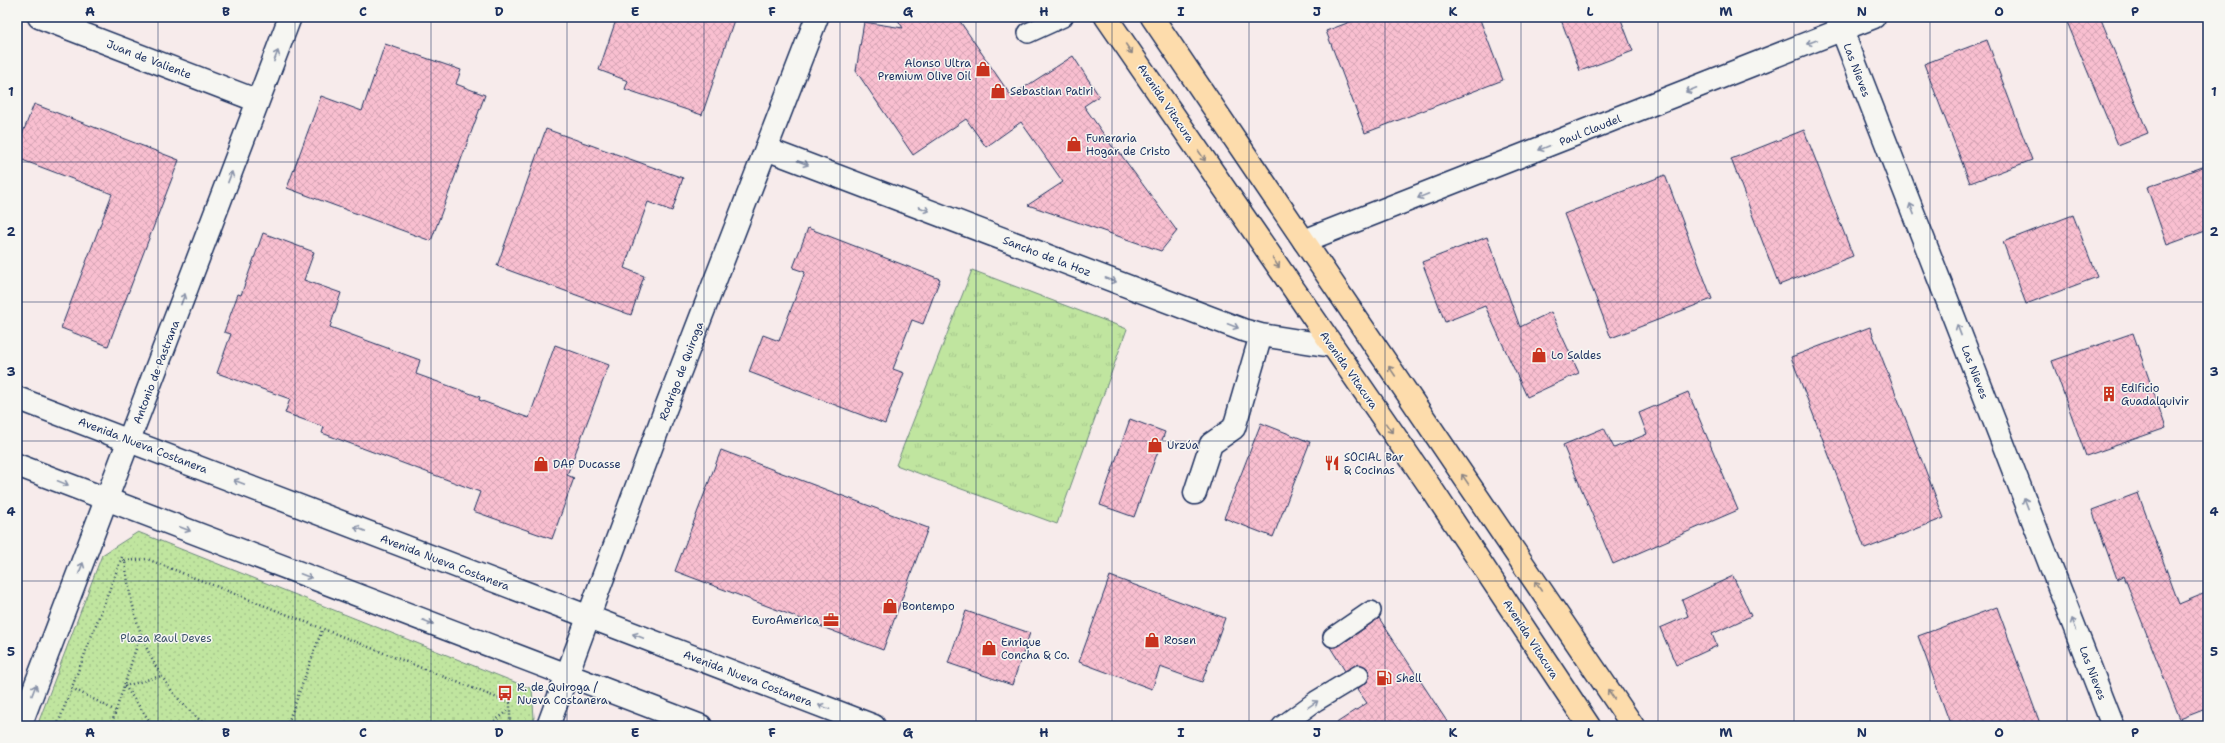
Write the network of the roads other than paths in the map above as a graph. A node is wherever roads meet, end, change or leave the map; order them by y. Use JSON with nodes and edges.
{"nodes":[{"id":1,"x":39,"y":17,"type":"edge"},
{"id":2,"x":290,"y":17,"type":"edge"},
{"id":3,"x":817,"y":17,"type":"edge"},
{"id":4,"x":1063,"y":17,"type":"edge"},
{"id":5,"x":1106,"y":17,"type":"edge"},
{"id":6,"x":1152,"y":17,"type":"edge"},
{"id":7,"x":1874,"y":17,"type":"edge"},
{"id":8,"x":1840,"y":24,"type":"edge"},
{"id":9,"x":1028,"y":33,"type":"dead end"},
{"id":10,"x":258,"y":101,"type":"junction"},
{"id":11,"x":766,"y":150,"type":"junction"},
{"id":12,"x":1304,"y":241,"type":"junction"},
{"id":13,"x":1261,"y":335,"type":"junction"},
{"id":14,"x":1332,"y":346,"type":"junction"},
{"id":15,"x":17,"y":398,"type":"edge"},
{"id":16,"x":130,"y":440,"type":"junction"},
{"id":17,"x":17,"y":465,"type":"edge"},
{"id":18,"x":1195,"y":493,"type":"dead end"},
{"id":19,"x":106,"y":500,"type":"junction"},
{"id":20,"x":1371,"y":612,"type":"dead end"},
{"id":21,"x":589,"y":617,"type":"junction"},
{"id":22,"x":1333,"y":637,"type":"dead end"},
{"id":23,"x":1359,"y":674,"type":"dead end"},
{"id":24,"x":567,"y":675,"type":"junction"},
{"id":25,"x":20,"y":726,"type":"edge"},
{"id":26,"x":548,"y":726,"type":"edge"},
{"id":27,"x":701,"y":726,"type":"edge"},
{"id":28,"x":874,"y":726,"type":"edge"},
{"id":29,"x":1282,"y":726,"type":"edge"},
{"id":30,"x":1589,"y":726,"type":"edge"},
{"id":31,"x":1633,"y":726,"type":"edge"},
{"id":32,"x":2113,"y":726,"type":"edge"}],
"edges":[{"from":1,"to":10,"type":"street","name":"Juan de Valiente"},
{"from":10,"to":2,"type":"street","name":"Antonio de Pastrana","one_way":true},
{"from":3,"to":11,"type":"street","name":"Rodrigo de Quiroga"},
{"from":4,"to":9,"type":"lane"},
{"from":5,"to":14,"type":"main road","name":"Avenida Vitacura","one_way":true},
{"from":6,"to":12,"type":"main road"},
{"from":7,"to":8,"type":"street","name":"Paul Claudel"},
{"from":8,"to":12,"type":"street","name":"Paul Claudel","one_way":true},
{"from":32,"to":8,"type":"street","name":"Las Nieves","one_way":true},
{"from":16,"to":10,"type":"street","name":"Antonio de Pastrana","one_way":true},
{"from":11,"to":13,"type":"street","name":"Sancho de la Hoz","one_way":true},
{"from":11,"to":21,"type":"street","name":"Rodrigo de Quiroga"},
{"from":31,"to":12,"type":"main road","one_way":true},
{"from":13,"to":14,"type":"street","name":"Sancho de la Hoz"},
{"from":13,"to":18,"type":"street"},
{"from":14,"to":30,"type":"main road","name":"Avenida Vitacura","one_way":true},
{"from":15,"to":16,"type":"street","name":"Avenida Nueva Costanera"},
{"from":16,"to":19,"type":"street","name":"Antonio de Pastrana"},
{"from":21,"to":16,"type":"street","name":"Avenida Nueva Costanera","one_way":true},
{"from":17,"to":19,"type":"street","one_way":true},
{"from":19,"to":24,"type":"street","one_way":true},
{"from":25,"to":19,"type":"street","name":"Antonio de Pastrana","one_way":true},
{"from":20,"to":22,"type":"lane"},
{"from":21,"to":24,"type":"street","name":"Rodrigo de Quiroga"},
{"from":28,"to":21,"type":"street","name":"Avenida Nueva Costanera","one_way":true},
{"from":29,"to":23,"type":"lane","one_way":true},
{"from":24,"to":26,"type":"street","name":"Rodrigo de Quiroga"},
{"from":24,"to":27,"type":"street"}]}
